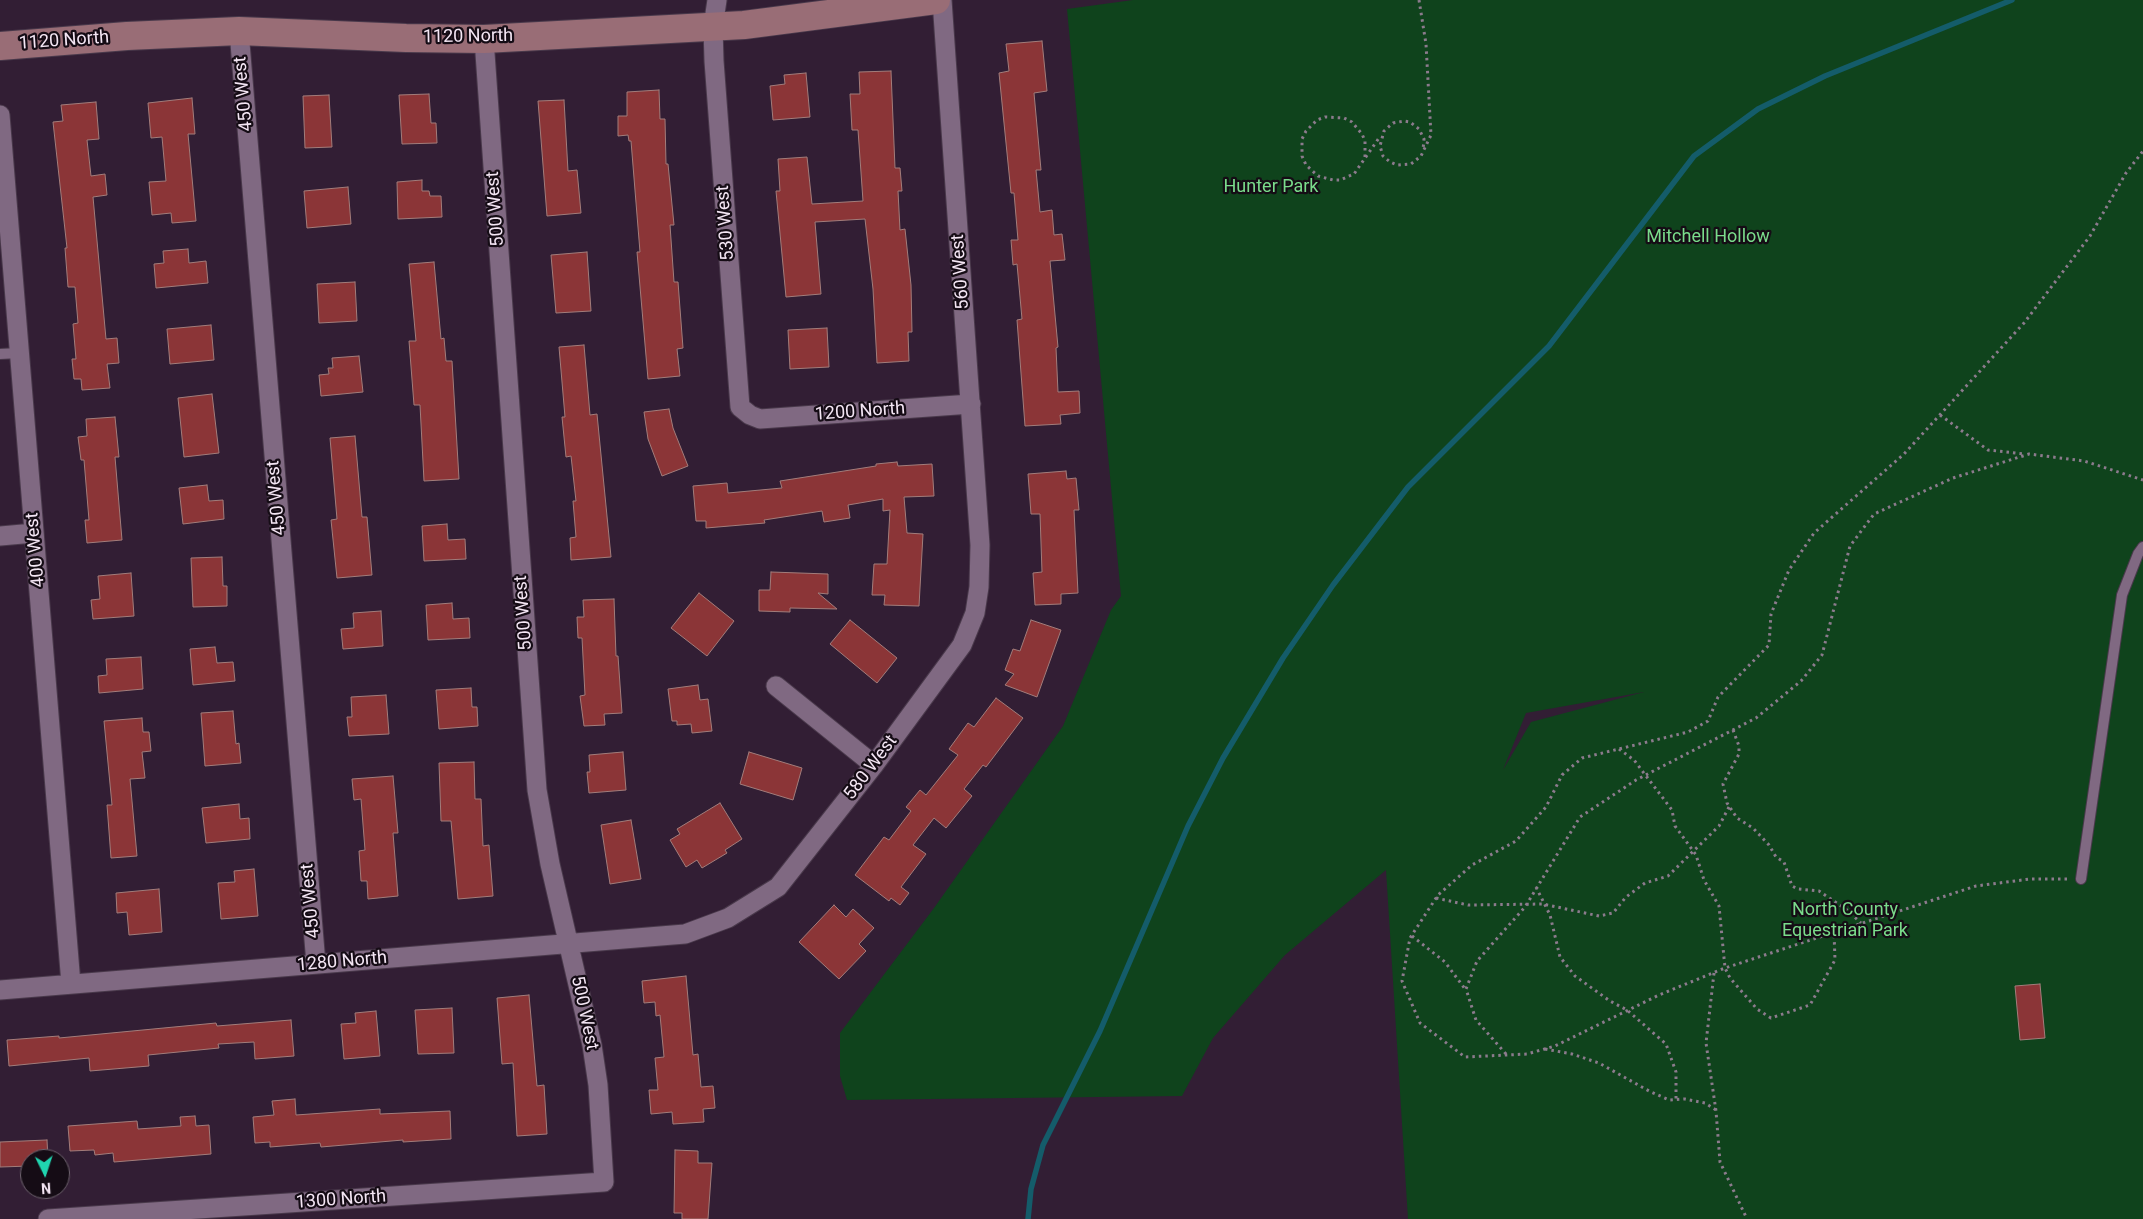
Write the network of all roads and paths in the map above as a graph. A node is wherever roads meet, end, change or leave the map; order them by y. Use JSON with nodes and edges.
{"nodes":[{"id":1,"x":717,"y":0,"type":"edge"},
{"id":2,"x":936,"y":0,"type":"edge"},
{"id":3,"x":942,"y":0,"type":"edge"},
{"id":4,"x":1419,"y":0,"type":"edge"},
{"id":5,"x":713,"y":27,"type":"junction"},
{"id":6,"x":239,"y":31,"type":"junction"},
{"id":7,"x":484,"y":39,"type":"junction"},
{"id":8,"x":0,"y":46,"type":"edge"},
{"id":9,"x":0,"y":116,"type":"edge"},
{"id":10,"x":1381,"y":136,"type":"junction"},
{"id":11,"x":1423,"y":150,"type":"junction"},
{"id":12,"x":2143,"y":151,"type":"edge"},
{"id":13,"x":1365,"y":157,"type":"junction"},
{"id":14,"x":2,"y":158,"type":"edge"},
{"id":15,"x":19,"y":353,"type":"junction"},
{"id":16,"x":0,"y":354,"type":"edge"},
{"id":17,"x":971,"y":404,"type":"junction"},
{"id":18,"x":750,"y":415,"type":"joint"},
{"id":19,"x":1940,"y":415,"type":"junction"},
{"id":20,"x":2029,"y":454,"type":"junction"},
{"id":21,"x":2143,"y":480,"type":"edge"},
{"id":22,"x":34,"y":533,"type":"junction"},
{"id":23,"x":0,"y":536,"type":"edge"},
{"id":24,"x":980,"y":545,"type":"joint"},
{"id":25,"x":2143,"y":547,"type":"edge"},
{"id":26,"x":776,"y":686,"type":"dead end"},
{"id":27,"x":1733,"y":730,"type":"junction"},
{"id":28,"x":1618,"y":749,"type":"junction"},
{"id":29,"x":874,"y":765,"type":"junction"},
{"id":30,"x":1645,"y":776,"type":"junction"},
{"id":31,"x":1729,"y":806,"type":"junction"},
{"id":32,"x":1694,"y":852,"type":"junction"},
{"id":33,"x":2081,"y":879,"type":"joint"},
{"id":34,"x":1536,"y":887,"type":"junction"},
{"id":35,"x":1436,"y":898,"type":"junction"},
{"id":36,"x":1527,"y":903,"type":"junction"},
{"id":37,"x":1546,"y":905,"type":"junction"},
{"id":38,"x":1861,"y":924,"type":"junction"},
{"id":39,"x":1834,"y":932,"type":"junction"},
{"id":40,"x":685,"y":934,"type":"joint"},
{"id":41,"x":1412,"y":936,"type":"junction"},
{"id":42,"x":569,"y":943,"type":"junction"},
{"id":43,"x":316,"y":964,"type":"junction"},
{"id":44,"x":1725,"y":968,"type":"junction"},
{"id":45,"x":1714,"y":972,"type":"junction"},
{"id":46,"x":71,"y":984,"type":"junction"},
{"id":47,"x":1466,"y":989,"type":"junction"},
{"id":48,"x":0,"y":990,"type":"edge"},
{"id":49,"x":1626,"y":1010,"type":"junction"},
{"id":50,"x":1544,"y":1049,"type":"junction"},
{"id":51,"x":1507,"y":1054,"type":"junction"},
{"id":52,"x":1676,"y":1099,"type":"junction"},
{"id":53,"x":1716,"y":1110,"type":"junction"},
{"id":54,"x":604,"y":1182,"type":"joint"},
{"id":55,"x":58,"y":1219,"type":"edge"},
{"id":56,"x":1747,"y":1219,"type":"edge"}],
"edges":[{"from":1,"to":5,"type":"street","name":"530 West"},
{"from":2,"to":5,"type":"street","name":"1120 North"},
{"from":3,"to":17,"type":"street","name":"560 West"},
{"from":4,"to":11,"type":"path"},
{"from":5,"to":7,"type":"street","name":"1120 North"},
{"from":5,"to":18,"type":"street","name":"530 West"},
{"from":6,"to":7,"type":"street","name":"1120 North"},
{"from":6,"to":8,"type":"street","name":"1120 North"},
{"from":6,"to":43,"type":"street","name":"450 West"},
{"from":7,"to":42,"type":"street","name":"500 West"},
{"from":9,"to":14,"type":"street","name":"400 West"},
{"from":10,"to":11,"type":"path"},
{"from":10,"to":11,"type":"path"},
{"from":10,"to":13,"type":"path"},
{"from":12,"to":19,"type":"path"},
{"from":13,"to":13,"type":"path"},
{"from":14,"to":15,"type":"street","name":"400 West"},
{"from":15,"to":16,"type":"lane"},
{"from":15,"to":22,"type":"street","name":"400 West"},
{"from":17,"to":18,"type":"street","name":"1200 North"},
{"from":17,"to":24,"type":"street","name":"560 West"},
{"from":19,"to":20,"type":"path"},
{"from":19,"to":28,"type":"path"},
{"from":20,"to":21,"type":"path"},
{"from":20,"to":27,"type":"path"},
{"from":22,"to":23,"type":"street"},
{"from":22,"to":46,"type":"street","name":"400 West"},
{"from":24,"to":29,"type":"street","name":"580 West"},
{"from":25,"to":33,"type":"lane"},
{"from":26,"to":29,"type":"street"},
{"from":27,"to":30,"type":"path"},
{"from":27,"to":31,"type":"path"},
{"from":28,"to":30,"type":"path"},
{"from":28,"to":35,"type":"path"},
{"from":29,"to":40,"type":"street","name":"580 West"},
{"from":30,"to":32,"type":"path"},
{"from":30,"to":34,"type":"path"},
{"from":31,"to":32,"type":"path"},
{"from":31,"to":38,"type":"path"},
{"from":32,"to":37,"type":"path"},
{"from":32,"to":44,"type":"path"},
{"from":33,"to":38,"type":"path"},
{"from":34,"to":36,"type":"path"},
{"from":34,"to":37,"type":"path"},
{"from":35,"to":36,"type":"path"},
{"from":35,"to":41,"type":"path"},
{"from":36,"to":37,"type":"path"},
{"from":36,"to":47,"type":"path"},
{"from":37,"to":49,"type":"path"},
{"from":38,"to":39,"type":"path"},
{"from":39,"to":44,"type":"path"},
{"from":39,"to":44,"type":"path"},
{"from":40,"to":42,"type":"street","name":"1280 North"},
{"from":41,"to":47,"type":"path"},
{"from":41,"to":51,"type":"path"},
{"from":42,"to":43,"type":"street","name":"1280 North"},
{"from":42,"to":54,"type":"street","name":"500 West"},
{"from":43,"to":46,"type":"street","name":"1280 North"},
{"from":44,"to":45,"type":"path"},
{"from":45,"to":49,"type":"path"},
{"from":45,"to":53,"type":"path"},
{"from":46,"to":48,"type":"street","name":"1280 North"},
{"from":47,"to":51,"type":"path"},
{"from":49,"to":50,"type":"path"},
{"from":49,"to":52,"type":"path"},
{"from":50,"to":51,"type":"path"},
{"from":50,"to":52,"type":"path"},
{"from":52,"to":53,"type":"path"},
{"from":53,"to":56,"type":"path"},
{"from":54,"to":55,"type":"street","name":"1300 North"}]}
